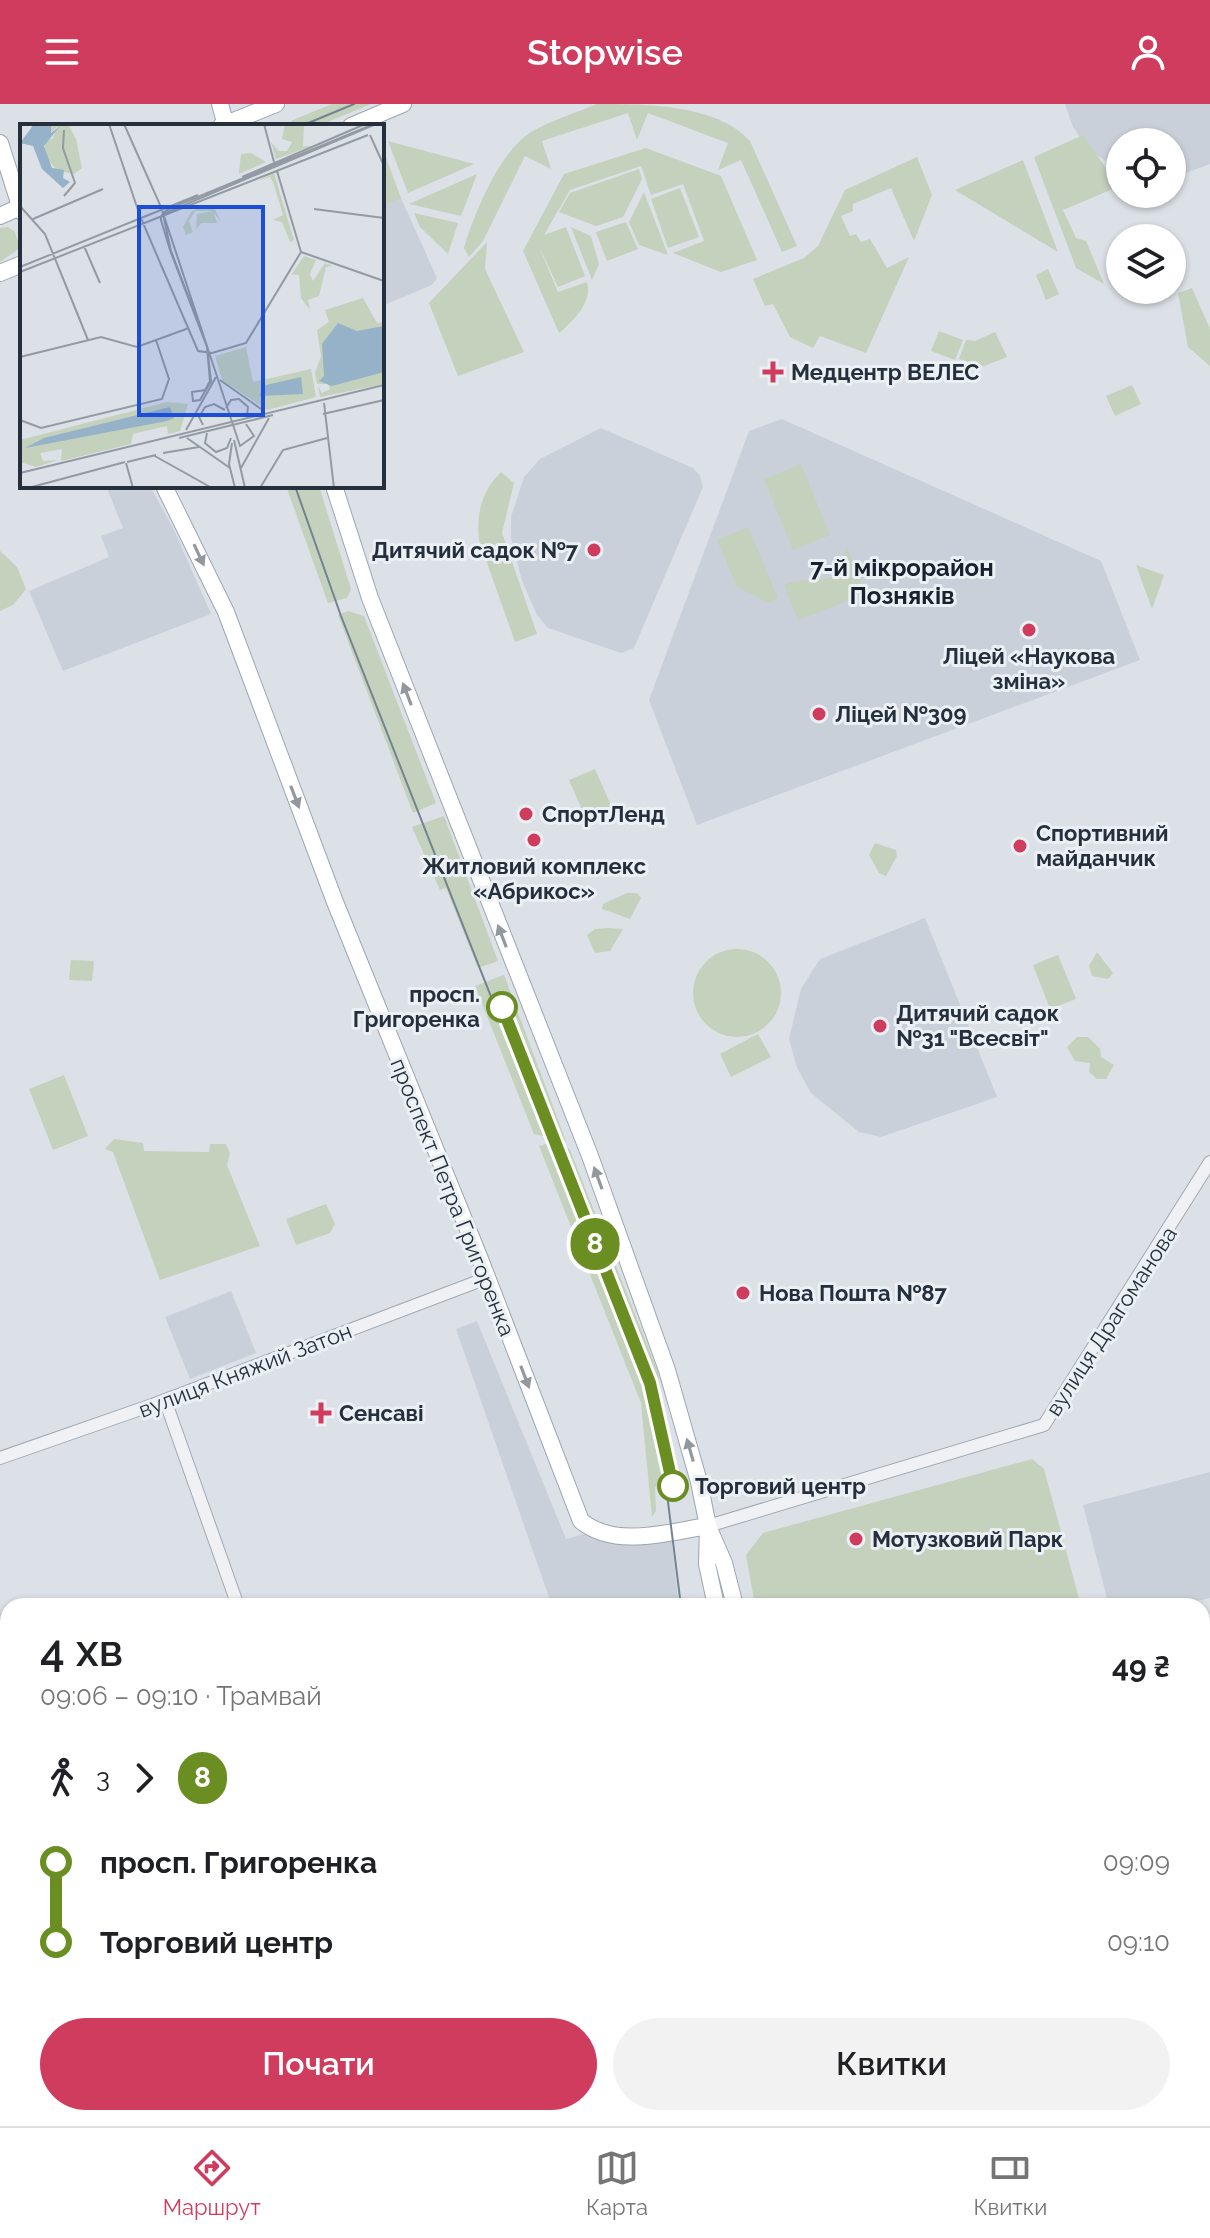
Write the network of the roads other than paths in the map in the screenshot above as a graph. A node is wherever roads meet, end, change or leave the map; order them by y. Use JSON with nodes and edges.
{"nodes":[{"id":1,"x":220,"y":104,"type":"edge"},
{"id":2,"x":276,"y":104,"type":"edge"},
{"id":3,"x":403,"y":104,"type":"edge"},
{"id":4,"x":224,"y":124,"type":"edge"},
{"id":5,"x":229,"y":124,"type":"edge"},
{"id":6,"x":356,"y":124,"type":"edge"},
{"id":7,"x":0,"y":143,"type":"edge"},
{"id":8,"x":20,"y":205,"type":"edge"},
{"id":9,"x":20,"y":208,"type":"edge"},
{"id":10,"x":0,"y":216,"type":"edge"},
{"id":11,"x":20,"y":265,"type":"edge"},
{"id":12,"x":0,"y":273,"type":"edge"},
{"id":13,"x":165,"y":488,"type":"edge"},
{"id":14,"x":335,"y":488,"type":"edge"},
{"id":15,"x":1210,"y":1162,"type":"edge"},
{"id":16,"x":487,"y":1278,"type":"junction"},
{"id":17,"x":165,"y":1400,"type":"junction"},
{"id":18,"x":0,"y":1458,"type":"edge"},
{"id":19,"x":708,"y":1526,"type":"junction"},
{"id":20,"x":235,"y":1598,"type":"edge"},
{"id":21,"x":714,"y":1598,"type":"edge"},
{"id":22,"x":733,"y":1598,"type":"edge"}],
"edges":[{"from":1,"to":4,"type":"main road"},
{"from":2,"to":5,"type":"main road"},
{"from":3,"to":6,"type":"main road"},
{"from":7,"to":8,"type":"main road"},
{"from":9,"to":10,"type":"main road"},
{"from":11,"to":12,"type":"main road"},
{"from":13,"to":16,"type":"main road","name":"проспект Петра Григоренка","one_way":true},
{"from":19,"to":14,"type":"main road","one_way":true},
{"from":15,"to":19,"type":"street","name":"вулиця Драгоманова"},
{"from":16,"to":17,"type":"street","name":"вулиця Княжий Затон"},
{"from":16,"to":19,"type":"main road","name":"проспект Петра Григоренка","one_way":true},
{"from":17,"to":18,"type":"street","name":"вулиця Княжий Затон"},
{"from":17,"to":20,"type":"street"},
{"from":19,"to":21,"type":"main road"},
{"from":19,"to":22,"type":"main road"}]}
